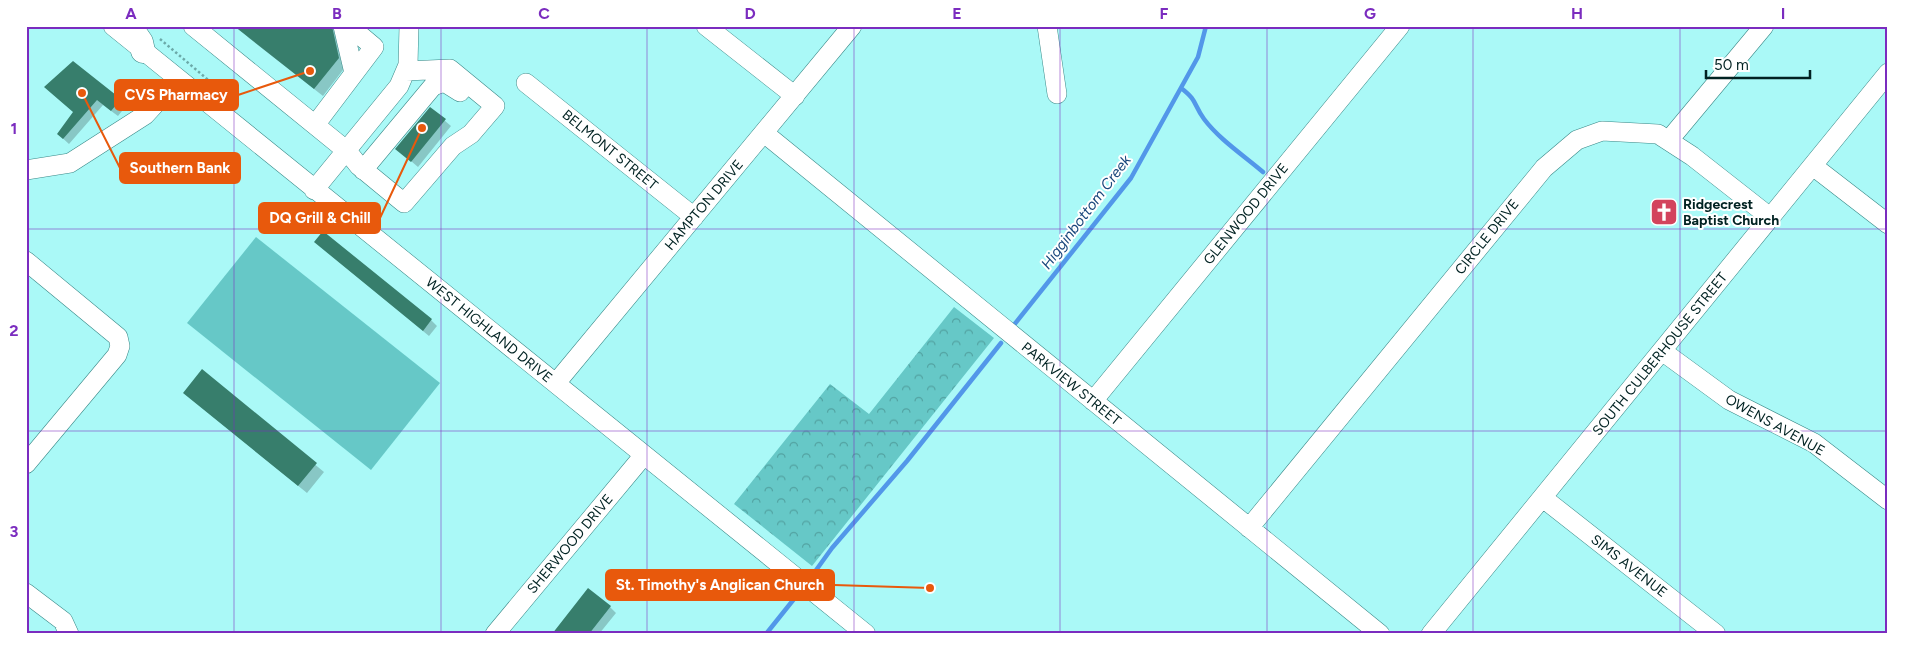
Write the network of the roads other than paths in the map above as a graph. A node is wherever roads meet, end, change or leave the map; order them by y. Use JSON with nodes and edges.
{"nodes":[{"id":1,"x":114,"y":26,"type":"edge"},
{"id":2,"x":130,"y":26,"type":"edge"},
{"id":3,"x":193,"y":26,"type":"edge"},
{"id":4,"x":342,"y":26,"type":"edge"},
{"id":5,"x":350,"y":26,"type":"edge"},
{"id":6,"x":409,"y":26,"type":"edge"},
{"id":7,"x":706,"y":26,"type":"edge"},
{"id":8,"x":852,"y":26,"type":"edge"},
{"id":9,"x":1047,"y":26,"type":"edge"},
{"id":10,"x":1400,"y":26,"type":"edge"},
{"id":11,"x":1764,"y":26,"type":"edge"},
{"id":12,"x":213,"y":32,"type":"edge"},
{"id":13,"x":143,"y":51,"type":"junction"},
{"id":14,"x":406,"y":71,"type":"junction"},
{"id":15,"x":354,"y":73,"type":"junction"},
{"id":16,"x":1888,"y":73,"type":"edge"},
{"id":17,"x":178,"y":79,"type":"junction"},
{"id":18,"x":526,"y":83,"type":"dead end"},
{"id":19,"x":1057,"y":94,"type":"dead end"},
{"id":20,"x":794,"y":96,"type":"junction"},
{"id":21,"x":315,"y":125,"type":"junction"},
{"id":22,"x":764,"y":133,"type":"junction"},
{"id":23,"x":1669,"y":140,"type":"junction"},
{"id":24,"x":453,"y":146,"type":"junction"},
{"id":25,"x":346,"y":151,"type":"junction"},
{"id":26,"x":1813,"y":166,"type":"junction"},
{"id":27,"x":26,"y":170,"type":"edge"},
{"id":28,"x":363,"y":170,"type":"junction"},
{"id":29,"x":314,"y":190,"type":"junction"},
{"id":30,"x":694,"y":218,"type":"junction"},
{"id":31,"x":1772,"y":218,"type":"junction"},
{"id":32,"x":1888,"y":224,"type":"edge"},
{"id":33,"x":26,"y":261,"type":"edge"},
{"id":34,"x":1662,"y":351,"type":"junction"},
{"id":35,"x":556,"y":383,"type":"junction"},
{"id":36,"x":1093,"y":401,"type":"junction"},
{"id":37,"x":644,"y":455,"type":"junction"},
{"id":38,"x":26,"y":464,"type":"edge"},
{"id":39,"x":1543,"y":498,"type":"junction"},
{"id":40,"x":1888,"y":500,"type":"edge"},
{"id":41,"x":1249,"y":528,"type":"junction"},
{"id":42,"x":26,"y":593,"type":"edge"},
{"id":43,"x":504,"y":630,"type":"edge"},
{"id":44,"x":69,"y":634,"type":"edge"},
{"id":45,"x":866,"y":634,"type":"edge"},
{"id":46,"x":1380,"y":634,"type":"edge"},
{"id":47,"x":1431,"y":634,"type":"edge"},
{"id":48,"x":1716,"y":634,"type":"edge"}],
"edges":[{"from":1,"to":13,"type":"street","name":"WEST HIGHLAND DRIVE"},
{"from":2,"to":13,"type":"main road"},
{"from":3,"to":12,"type":"street"},
{"from":4,"to":15,"type":"street"},
{"from":5,"to":15,"type":"street"},
{"from":6,"to":14,"type":"street"},
{"from":7,"to":20,"type":"street"},
{"from":8,"to":20,"type":"street","name":"HAMPTON DRIVE"},
{"from":9,"to":19,"type":"street"},
{"from":10,"to":36,"type":"street","name":"GLENWOOD DRIVE"},
{"from":11,"to":23,"type":"street"},
{"from":12,"to":21,"type":"street"},
{"from":13,"to":17,"type":"street","name":"WEST HIGHLAND DRIVE"},
{"from":14,"to":24,"type":"street"},
{"from":14,"to":25,"type":"street"},
{"from":15,"to":21,"type":"street"},
{"from":16,"to":26,"type":"street","name":"SOUTH CULBERHOUSE STREET"},
{"from":17,"to":27,"type":"street"},
{"from":17,"to":29,"type":"street","name":"WEST HIGHLAND DRIVE"},
{"from":18,"to":30,"type":"street","name":"BELMONT STREET"},
{"from":20,"to":22,"type":"street","name":"HAMPTON DRIVE"},
{"from":21,"to":25,"type":"street"},
{"from":22,"to":30,"type":"street","name":"HAMPTON DRIVE"},
{"from":22,"to":36,"type":"street","name":"PARKVIEW STREET"},
{"from":23,"to":31,"type":"street"},
{"from":23,"to":41,"type":"street","name":"CIRCLE DRIVE"},
{"from":24,"to":28,"type":"street"},
{"from":24,"to":28,"type":"street"},
{"from":25,"to":28,"type":"street"},
{"from":25,"to":29,"type":"street"},
{"from":26,"to":31,"type":"street","name":"SOUTH CULBERHOUSE STREET"},
{"from":26,"to":32,"type":"street"},
{"from":29,"to":35,"type":"street","name":"WEST HIGHLAND DRIVE"},
{"from":30,"to":35,"type":"street","name":"HAMPTON DRIVE"},
{"from":31,"to":34,"type":"street","name":"SOUTH CULBERHOUSE STREET"},
{"from":33,"to":38,"type":"street"},
{"from":34,"to":39,"type":"street","name":"SOUTH CULBERHOUSE STREET"},
{"from":34,"to":40,"type":"street","name":"OWENS AVENUE"},
{"from":35,"to":37,"type":"street","name":"WEST HIGHLAND DRIVE"},
{"from":36,"to":41,"type":"street","name":"PARKVIEW STREET"},
{"from":37,"to":43,"type":"street","name":"SHERWOOD DRIVE"},
{"from":37,"to":45,"type":"street","name":"WEST HIGHLAND DRIVE"},
{"from":39,"to":47,"type":"street","name":"SOUTH CULBERHOUSE STREET"},
{"from":39,"to":48,"type":"street","name":"SIMS AVENUE"},
{"from":41,"to":46,"type":"street","name":"PARKVIEW STREET"},
{"from":42,"to":44,"type":"street"}]}
